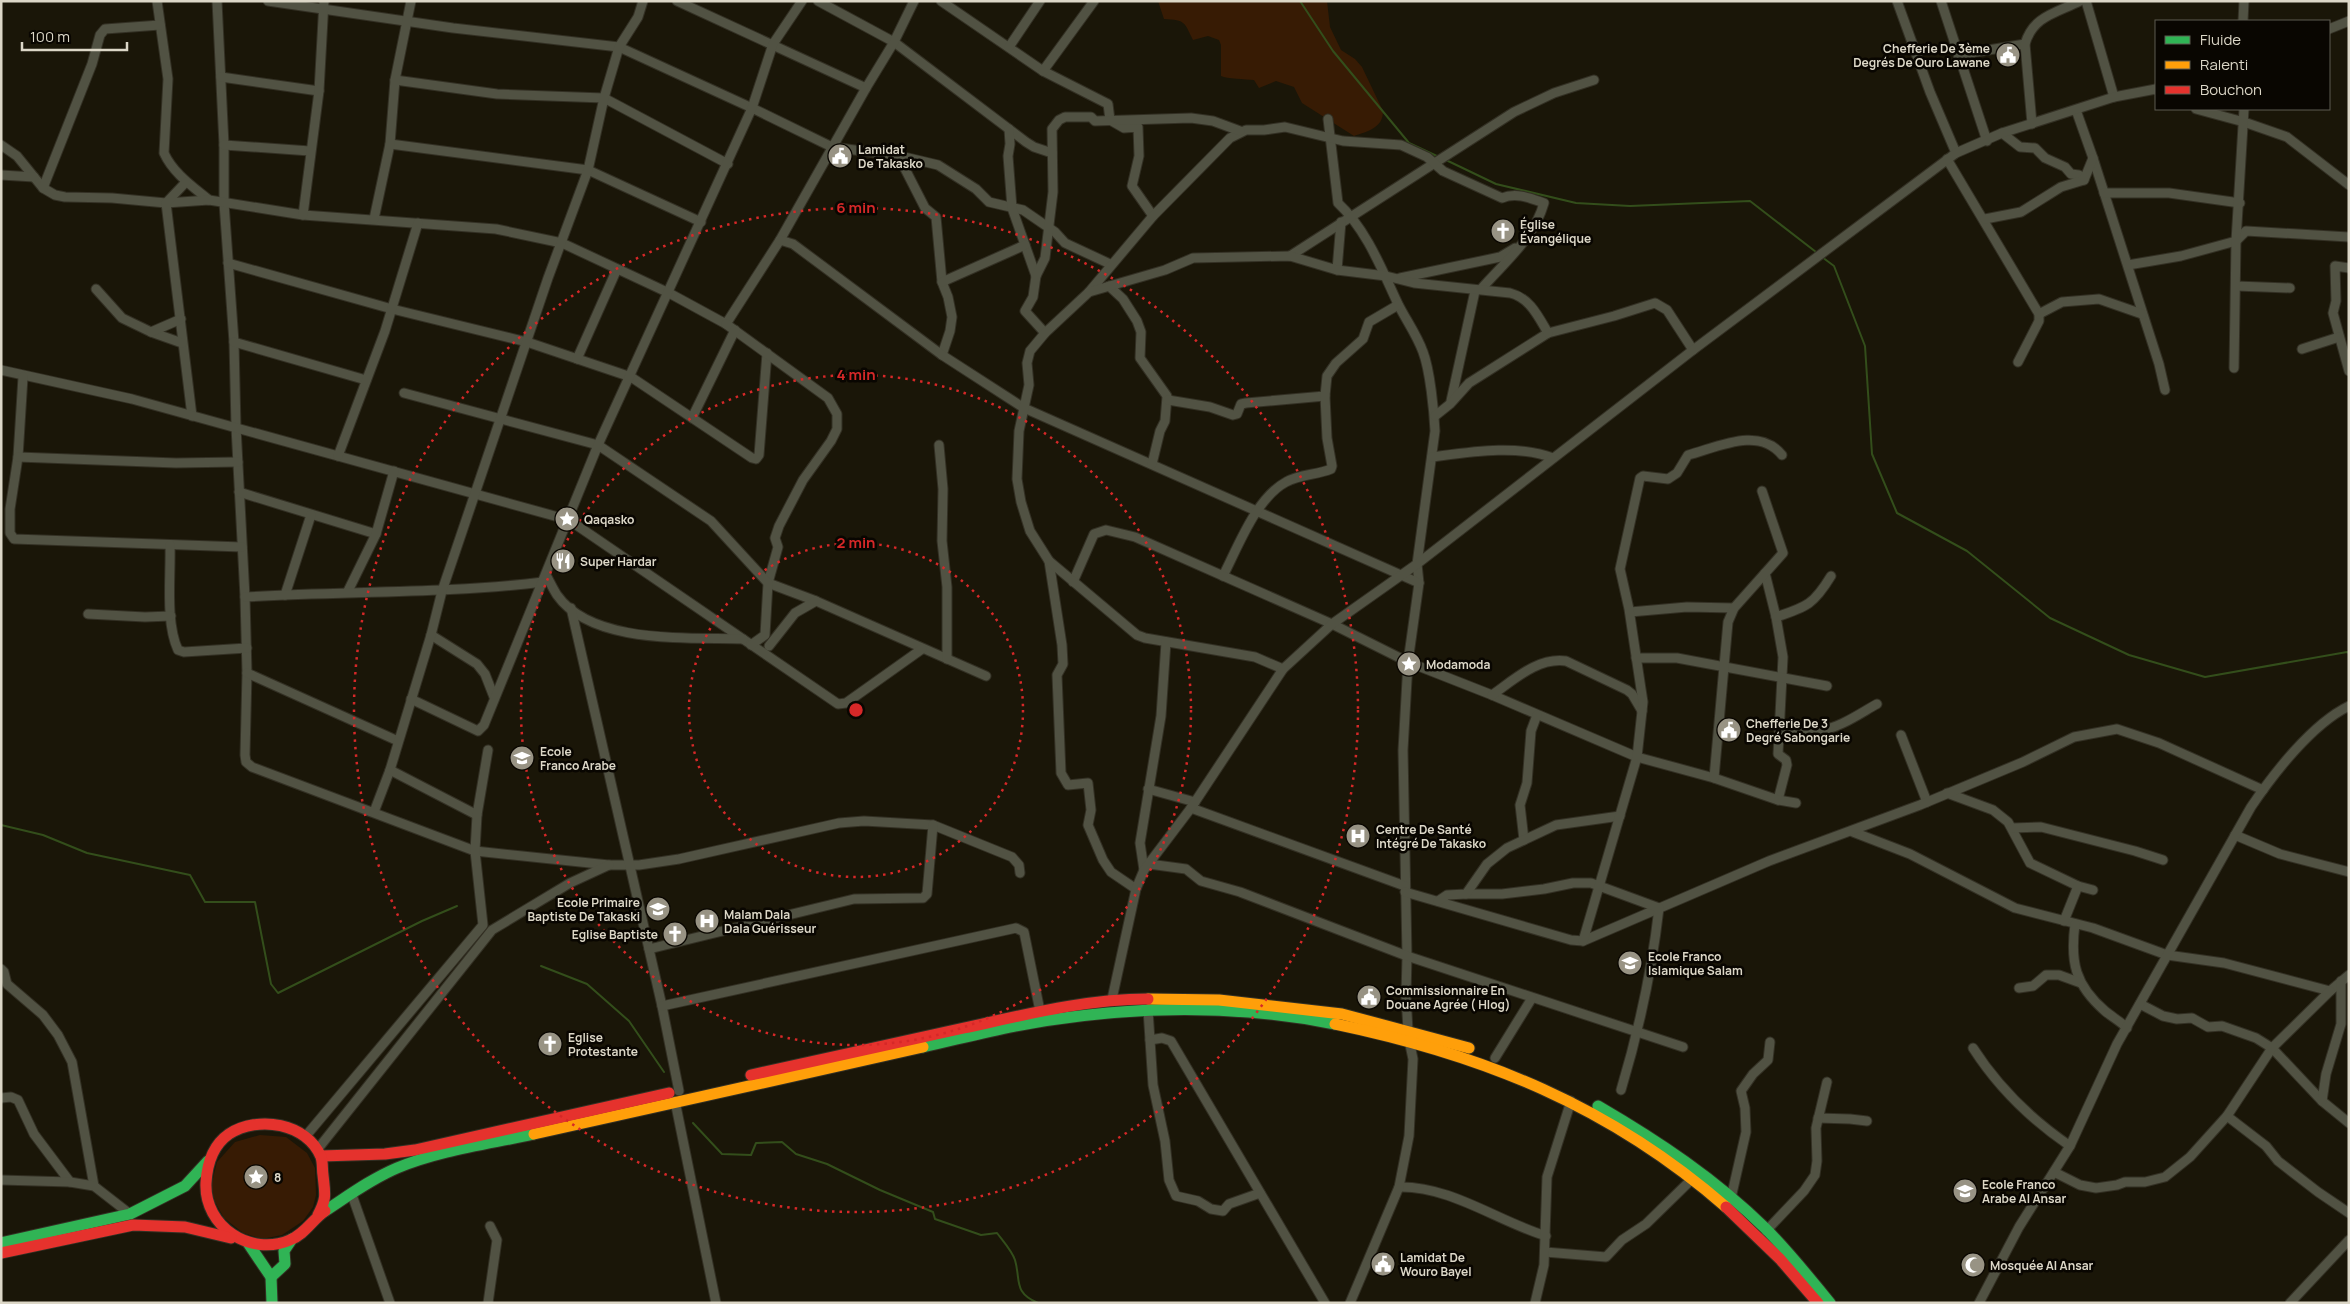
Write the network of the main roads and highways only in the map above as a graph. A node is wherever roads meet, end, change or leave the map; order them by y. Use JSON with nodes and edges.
{"nodes":[{"id":1,"x":1409,"y":1035,"type":"junction"},
{"id":2,"x":677,"y":1096,"type":"junction"},
{"id":3,"x":319,"y":1153,"type":"junction"},
{"id":4,"x":209,"y":1160,"type":"junction"},
{"id":5,"x":318,"y":1215,"type":"junction"},
{"id":6,"x":292,"y":1240,"type":"junction"},
{"id":7,"x":245,"y":1242,"type":"junction"},
{"id":8,"x":1,"y":1243,"type":"edge"},
{"id":9,"x":1,"y":1253,"type":"edge"},
{"id":10,"x":271,"y":1277,"type":"junction"},
{"id":11,"x":272,"y":1303,"type":"edge"},
{"id":12,"x":1818,"y":1303,"type":"edge"},
{"id":13,"x":1830,"y":1303,"type":"edge"}],
"edges":[{"from":1,"to":2,"type":"main road"},
{"from":1,"to":2,"type":"main road"},
{"from":1,"to":12,"type":"main road"},
{"from":1,"to":13,"type":"main road"},
{"from":2,"to":3,"type":"main road"},
{"from":2,"to":5,"type":"main road"},
{"from":3,"to":4,"type":"main road"},
{"from":3,"to":5,"type":"main road"},
{"from":4,"to":7,"type":"main road"},
{"from":4,"to":8,"type":"main road"},
{"from":5,"to":6,"type":"main road"},
{"from":6,"to":7,"type":"main road"},
{"from":6,"to":10,"type":"main road"},
{"from":7,"to":9,"type":"main road"},
{"from":7,"to":10,"type":"main road"},
{"from":10,"to":11,"type":"main road"}]}
